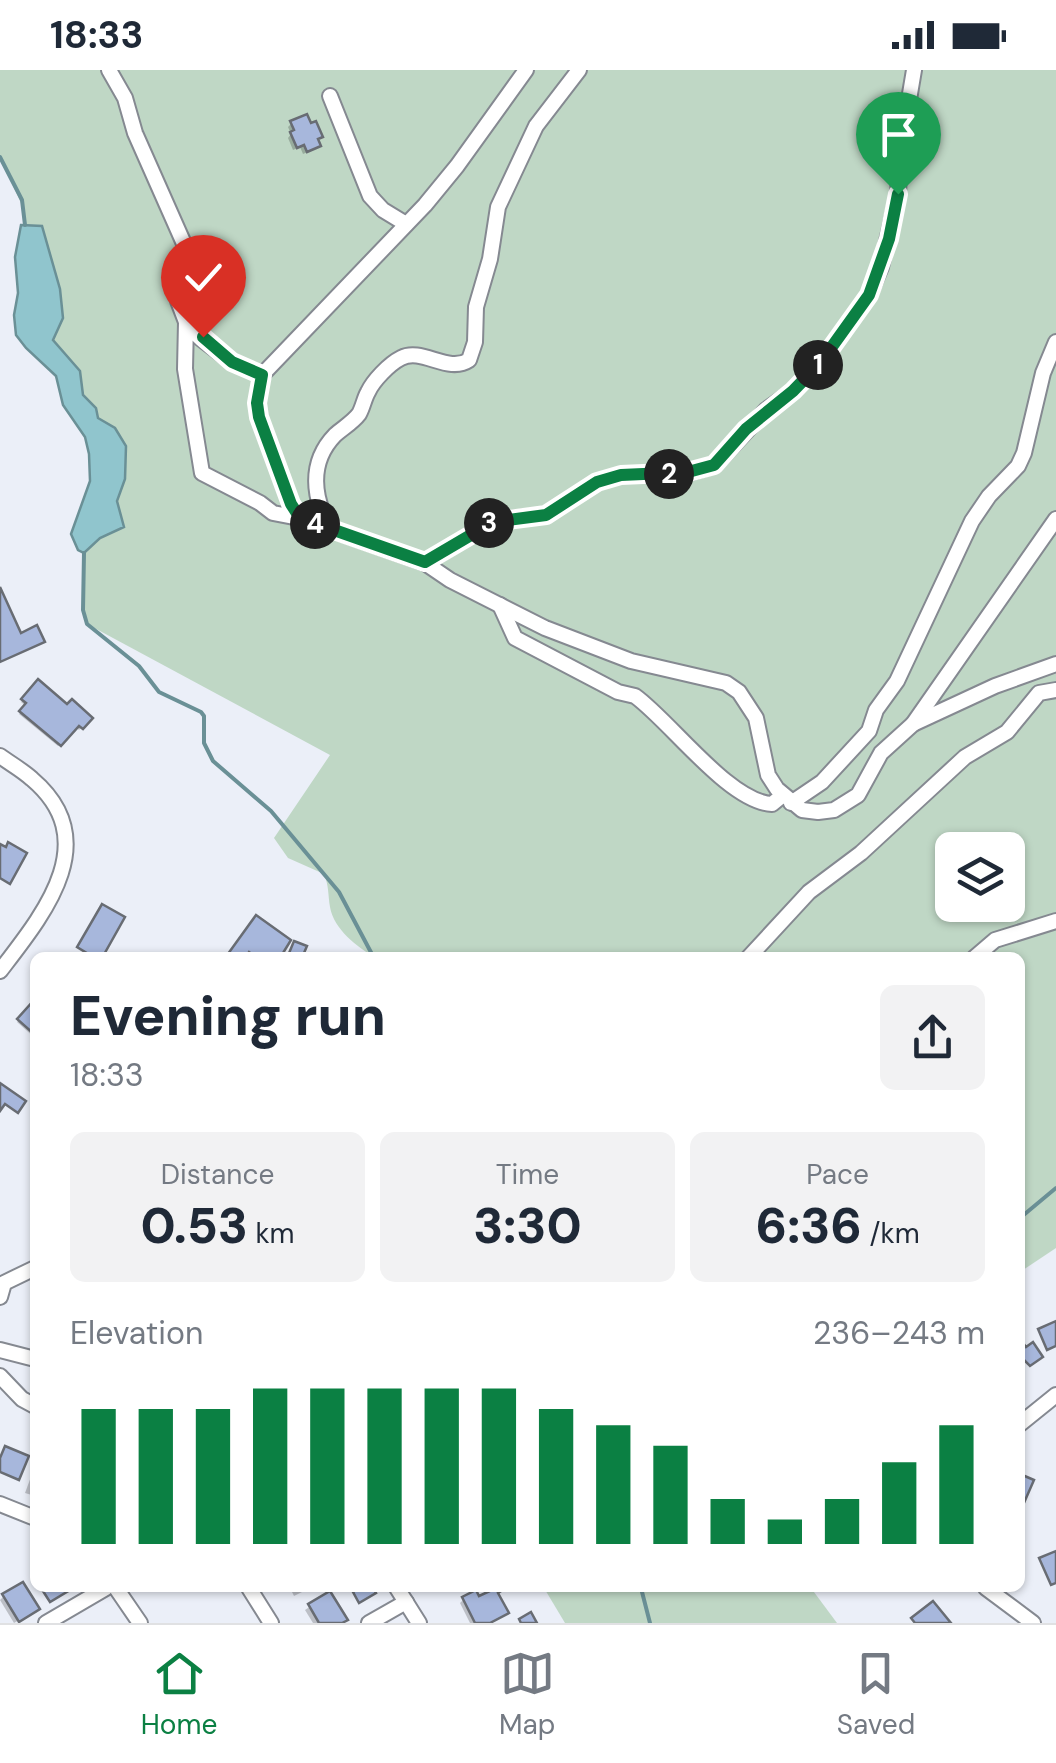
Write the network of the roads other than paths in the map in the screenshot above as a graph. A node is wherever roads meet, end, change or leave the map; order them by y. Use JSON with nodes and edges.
{"nodes":[{"id":1,"x":110,"y":70,"type":"edge"},
{"id":2,"x":526,"y":70,"type":"edge"},
{"id":3,"x":579,"y":70,"type":"edge"},
{"id":4,"x":914,"y":70,"type":"edge"},
{"id":5,"x":330,"y":96,"type":"dead end"},
{"id":6,"x":406,"y":224,"type":"junction"},
{"id":7,"x":187,"y":328,"type":"junction"},
{"id":8,"x":1056,"y":342,"type":"edge"},
{"id":9,"x":262,"y":375,"type":"junction"},
{"id":10,"x":300,"y":518,"type":"junction"},
{"id":11,"x":1056,"y":519,"type":"edge"},
{"id":12,"x":332,"y":530,"type":"junction"},
{"id":13,"x":425,"y":562,"type":"junction"},
{"id":14,"x":500,"y":606,"type":"junction"},
{"id":15,"x":1056,"y":664,"type":"edge"},
{"id":16,"x":1056,"y":690,"type":"edge"},
{"id":17,"x":912,"y":724,"type":"junction"},
{"id":18,"x":0,"y":756,"type":"edge"},
{"id":19,"x":787,"y":799,"type":"junction"},
{"id":20,"x":1056,"y":922,"type":"edge"},
{"id":21,"x":754,"y":952,"type":"edge"},
{"id":22,"x":981,"y":952,"type":"edge"},
{"id":23,"x":0,"y":970,"type":"edge"},
{"id":24,"x":30,"y":1270,"type":"edge"},
{"id":25,"x":0,"y":1298,"type":"edge"},
{"id":26,"x":0,"y":1350,"type":"edge"},
{"id":27,"x":30,"y":1357,"type":"edge"},
{"id":28,"x":0,"y":1376,"type":"edge"},
{"id":29,"x":1056,"y":1395,"type":"edge"},
{"id":30,"x":30,"y":1403,"type":"edge"},
{"id":31,"x":1025,"y":1420,"type":"edge"},
{"id":32,"x":0,"y":1504,"type":"edge"},
{"id":33,"x":30,"y":1516,"type":"edge"},
{"id":34,"x":99,"y":1592,"type":"edge"},
{"id":35,"x":119,"y":1592,"type":"edge"},
{"id":36,"x":251,"y":1592,"type":"edge"},
{"id":37,"x":399,"y":1592,"type":"edge"},
{"id":38,"x":991,"y":1592,"type":"edge"},
{"id":39,"x":406,"y":1602,"type":"junction"},
{"id":40,"x":46,"y":1623,"type":"edge"},
{"id":41,"x":140,"y":1623,"type":"edge"},
{"id":42,"x":270,"y":1623,"type":"edge"},
{"id":43,"x":369,"y":1623,"type":"edge"},
{"id":44,"x":419,"y":1623,"type":"edge"},
{"id":45,"x":1034,"y":1623,"type":"edge"}],
"edges":[{"from":1,"to":7,"type":"street"},
{"from":2,"to":6,"type":"street"},
{"from":3,"to":12,"type":"street"},
{"from":4,"to":13,"type":"street"},
{"from":5,"to":6,"type":"street"},
{"from":6,"to":9,"type":"street"},
{"from":7,"to":9,"type":"street"},
{"from":7,"to":10,"type":"street"},
{"from":8,"to":19,"type":"street"},
{"from":9,"to":10,"type":"street"},
{"from":10,"to":12,"type":"street"},
{"from":11,"to":17,"type":"street"},
{"from":12,"to":13,"type":"street"},
{"from":13,"to":14,"type":"street"},
{"from":14,"to":19,"type":"street"},
{"from":14,"to":19,"type":"street"},
{"from":15,"to":17,"type":"street"},
{"from":16,"to":21,"type":"street"},
{"from":17,"to":19,"type":"street"},
{"from":18,"to":23,"type":"street"},
{"from":20,"to":22,"type":"street"},
{"from":24,"to":25,"type":"street"},
{"from":26,"to":27,"type":"street"},
{"from":28,"to":30,"type":"street"},
{"from":29,"to":31,"type":"street"},
{"from":32,"to":33,"type":"street"},
{"from":34,"to":40,"type":"street"},
{"from":35,"to":41,"type":"street"},
{"from":36,"to":42,"type":"street"},
{"from":37,"to":39,"type":"street"},
{"from":38,"to":45,"type":"street"},
{"from":39,"to":43,"type":"street"},
{"from":39,"to":44,"type":"street"}]}
